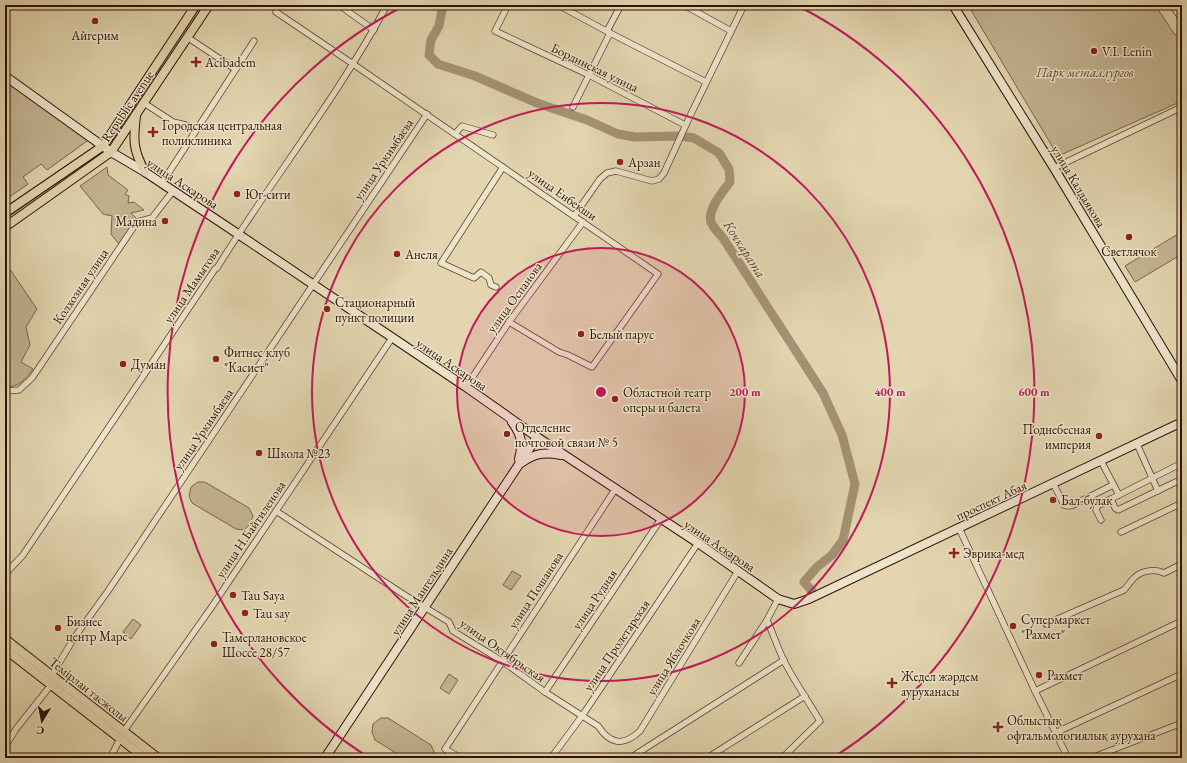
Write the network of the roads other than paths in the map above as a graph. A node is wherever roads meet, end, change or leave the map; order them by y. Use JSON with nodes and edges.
{"nodes":[{"id":1,"x":196,"y":5,"type":"edge"},
{"id":2,"x":209,"y":5,"type":"edge"},
{"id":3,"x":339,"y":5,"type":"edge"},
{"id":4,"x":387,"y":5,"type":"edge"},
{"id":5,"x":508,"y":5,"type":"edge"},
{"id":6,"x":558,"y":5,"type":"edge"},
{"id":7,"x":621,"y":5,"type":"edge"},
{"id":8,"x":684,"y":5,"type":"edge"},
{"id":9,"x":744,"y":5,"type":"edge"},
{"id":10,"x":953,"y":5,"type":"edge"},
{"id":11,"x":1172,"y":5,"type":"edge"},
{"id":12,"x":276,"y":12,"type":"dead end"},
{"id":13,"x":1182,"y":19,"type":"edge"},
{"id":14,"x":374,"y":30,"type":"junction"},
{"id":15,"x":731,"y":31,"type":"junction"},
{"id":16,"x":609,"y":32,"type":"junction"},
{"id":17,"x":187,"y":37,"type":"junction"},
{"id":18,"x":254,"y":41,"type":"dead end"},
{"id":19,"x":353,"y":64,"type":"junction"},
{"id":20,"x":235,"y":69,"type":"junction"},
{"id":21,"x":5,"y":76,"type":"edge"},
{"id":22,"x":589,"y":76,"type":"junction"},
{"id":23,"x":706,"y":82,"type":"junction"},
{"id":24,"x":144,"y":102,"type":"junction"},
{"id":25,"x":573,"y":107,"type":"dead end"},
{"id":26,"x":1182,"y":107,"type":"edge"},
{"id":27,"x":137,"y":113,"type":"junction"},
{"id":28,"x":427,"y":114,"type":"junction"},
{"id":29,"x":685,"y":126,"type":"junction"},
{"id":30,"x":196,"y":129,"type":"junction"},
{"id":31,"x":455,"y":134,"type":"junction"},
{"id":32,"x":494,"y":135,"type":"dead end"},
{"id":33,"x":103,"y":146,"type":"junction"},
{"id":34,"x":111,"y":152,"type":"junction"},
{"id":35,"x":503,"y":167,"type":"junction"},
{"id":36,"x":1054,"y":168,"type":"junction"},
{"id":37,"x":145,"y":172,"type":"junction"},
{"id":38,"x":162,"y":183,"type":"junction"},
{"id":39,"x":173,"y":191,"type":"junction"},
{"id":40,"x":5,"y":213,"type":"edge"},
{"id":41,"x":574,"y":216,"type":"junction"},
{"id":42,"x":583,"y":222,"type":"junction"},
{"id":43,"x":5,"y":227,"type":"edge"},
{"id":44,"x":238,"y":234,"type":"junction"},
{"id":45,"x":313,"y":284,"type":"junction"},
{"id":46,"x":496,"y":287,"type":"dead end"},
{"id":47,"x":509,"y":322,"type":"junction"},
{"id":48,"x":392,"y":338,"type":"junction"},
{"id":49,"x":1182,"y":380,"type":"edge"},
{"id":50,"x":466,"y":387,"type":"junction"},
{"id":51,"x":5,"y":391,"type":"edge"},
{"id":52,"x":510,"y":418,"type":"junction"},
{"id":53,"x":1182,"y":422,"type":"edge"},
{"id":54,"x":537,"y":437,"type":"junction"},
{"id":55,"x":1137,"y":444,"type":"junction"},
{"id":56,"x":566,"y":456,"type":"junction"},
{"id":57,"x":1101,"y":461,"type":"junction"},
{"id":58,"x":1182,"y":463,"type":"edge"},
{"id":59,"x":518,"y":465,"type":"junction"},
{"id":60,"x":1152,"y":478,"type":"junction"},
{"id":61,"x":1182,"y":479,"type":"edge"},
{"id":62,"x":1053,"y":483,"type":"junction"},
{"id":63,"x":1113,"y":485,"type":"junction"},
{"id":64,"x":616,"y":488,"type":"junction"},
{"id":65,"x":1158,"y":491,"type":"junction"},
{"id":66,"x":1118,"y":495,"type":"junction"},
{"id":67,"x":1111,"y":499,"type":"junction"},
{"id":68,"x":1182,"y":503,"type":"edge"},
{"id":69,"x":276,"y":511,"type":"junction"},
{"id":70,"x":661,"y":519,"type":"junction"},
{"id":71,"x":1101,"y":520,"type":"dead end"},
{"id":72,"x":959,"y":528,"type":"junction"},
{"id":73,"x":1121,"y":532,"type":"dead end"},
{"id":74,"x":698,"y":543,"type":"junction"},
{"id":75,"x":1182,"y":564,"type":"edge"},
{"id":76,"x":5,"y":571,"type":"edge"},
{"id":77,"x":738,"y":571,"type":"junction"},
{"id":78,"x":778,"y":599,"type":"junction"},
{"id":79,"x":809,"y":599,"type":"joint"},
{"id":80,"x":425,"y":607,"type":"junction"},
{"id":81,"x":767,"y":620,"type":"junction"},
{"id":82,"x":1182,"y":621,"type":"edge"},
{"id":83,"x":1046,"y":624,"type":"dead end"},
{"id":84,"x":5,"y":639,"type":"edge"},
{"id":85,"x":5,"y":649,"type":"edge"},
{"id":86,"x":784,"y":660,"type":"junction"},
{"id":87,"x":502,"y":661,"type":"junction"},
{"id":88,"x":739,"y":663,"type":"dead end"},
{"id":89,"x":1182,"y":674,"type":"edge"},
{"id":90,"x":52,"y":675,"type":"junction"},
{"id":91,"x":51,"y":685,"type":"junction"},
{"id":92,"x":1035,"y":691,"type":"junction"},
{"id":93,"x":545,"y":692,"type":"junction"},
{"id":94,"x":805,"y":696,"type":"junction"},
{"id":95,"x":582,"y":716,"type":"junction"},
{"id":96,"x":1182,"y":723,"type":"edge"},
{"id":97,"x":1055,"y":733,"type":"junction"},
{"id":98,"x":122,"y":735,"type":"junction"},
{"id":99,"x":617,"y":741,"type":"joint"},
{"id":100,"x":5,"y":747,"type":"edge"},
{"id":101,"x":110,"y":758,"type":"edge"},
{"id":102,"x":145,"y":758,"type":"edge"},
{"id":103,"x":158,"y":758,"type":"edge"},
{"id":104,"x":325,"y":758,"type":"edge"},
{"id":105,"x":461,"y":758,"type":"edge"},
{"id":106,"x":551,"y":758,"type":"edge"},
{"id":107,"x":630,"y":758,"type":"edge"},
{"id":108,"x":707,"y":758,"type":"edge"},
{"id":109,"x":782,"y":758,"type":"edge"},
{"id":110,"x":1068,"y":758,"type":"edge"},
{"id":111,"x":1091,"y":758,"type":"edge"}],
"edges":[{"from":1,"to":33,"type":"main road","name":"Republic avenue"},
{"from":2,"to":17,"type":"main road","name":"Republic avenue"},
{"from":3,"to":14,"type":"street"},
{"from":4,"to":14,"type":"street","name":"улица Мамытова"},
{"from":5,"to":22,"type":"street","name":"Бординская улица"},
{"from":6,"to":16,"type":"street"},
{"from":7,"to":16,"type":"street"},
{"from":8,"to":15,"type":"street"},
{"from":9,"to":15,"type":"street"},
{"from":10,"to":36,"type":"main road","name":"улица Калдаякова"},
{"from":11,"to":13,"type":"street"},
{"from":12,"to":19,"type":"street","name":"улица Енбекши"},
{"from":14,"to":19,"type":"street","name":"улица Мамытова"},
{"from":15,"to":23,"type":"street"},
{"from":16,"to":22,"type":"street"},
{"from":16,"to":23,"type":"street"},
{"from":17,"to":20,"type":"street"},
{"from":17,"to":24,"type":"main road","name":"Republic avenue"},
{"from":18,"to":20,"type":"street"},
{"from":19,"to":28,"type":"street","name":"улица Енбекши"},
{"from":19,"to":44,"type":"street","name":"улица Мамытова"},
{"from":20,"to":30,"type":"street"},
{"from":21,"to":33,"type":"main road","name":"улица Аскарова"},
{"from":22,"to":25,"type":"street"},
{"from":22,"to":29,"type":"street","name":"Бординская улица"},
{"from":23,"to":29,"type":"street"},
{"from":24,"to":27,"type":"main road","name":"Republic avenue"},
{"from":24,"to":30,"type":"street"},
{"from":26,"to":36,"type":"street"},
{"from":27,"to":34,"type":"main road","name":"Republic avenue"},
{"from":27,"to":37,"type":"main road"},
{"from":28,"to":31,"type":"street","name":"улица Енбекши"},
{"from":28,"to":45,"type":"street","name":"улица Уркимбаева"},
{"from":29,"to":41,"type":"street"},
{"from":30,"to":38,"type":"street"},
{"from":31,"to":32,"type":"street"},
{"from":31,"to":35,"type":"street","name":"улица Енбекши"},
{"from":33,"to":34,"type":"main road","name":"улица Аскарова"},
{"from":33,"to":40,"type":"main road","name":"Republic avenue"},
{"from":34,"to":37,"type":"main road","name":"улица Аскарова"},
{"from":34,"to":43,"type":"main road","name":"Republic avenue"},
{"from":35,"to":41,"type":"street","name":"улица Енбекши"},
{"from":35,"to":46,"type":"street"},
{"from":36,"to":49,"type":"main road","name":"улица Калдаякова"},
{"from":37,"to":38,"type":"main road","name":"улица Аскарова"},
{"from":38,"to":39,"type":"main road","name":"улица Аскарова"},
{"from":39,"to":44,"type":"main road","name":"улица Аскарова"},
{"from":39,"to":51,"type":"street","name":"Колхозная улица"},
{"from":41,"to":42,"type":"street","name":"улица Енбекши"},
{"from":42,"to":47,"type":"street","name":"улица Оспанова"},
{"from":42,"to":47,"type":"street","name":"улица Енбекши"},
{"from":44,"to":45,"type":"main road","name":"улица Аскарова"},
{"from":44,"to":76,"type":"street","name":"улица Мамытова"},
{"from":45,"to":48,"type":"main road","name":"улица Аскарова"},
{"from":45,"to":90,"type":"street","name":"улица Уркимбаева"},
{"from":47,"to":50,"type":"street","name":"улица Оспанова"},
{"from":48,"to":50,"type":"main road","name":"улица Аскарова"},
{"from":48,"to":69,"type":"street","name":"улица Н.Байтиленова"},
{"from":50,"to":52,"type":"main road","name":"улица Аскарова"},
{"from":52,"to":54,"type":"main road","name":"улица Аскарова"},
{"from":52,"to":59,"type":"main road"},
{"from":53,"to":55,"type":"main road","name":"проспект Абая"},
{"from":54,"to":56,"type":"main road","name":"улица Аскарова"},
{"from":54,"to":59,"type":"main road","name":"улица Мангельдина"},
{"from":55,"to":57,"type":"main road","name":"проспект Абая"},
{"from":55,"to":60,"type":"street"},
{"from":56,"to":59,"type":"main road"},
{"from":56,"to":64,"type":"main road","name":"улица Аскарова"},
{"from":57,"to":62,"type":"main road","name":"проспект Абая"},
{"from":57,"to":63,"type":"street"},
{"from":58,"to":60,"type":"street"},
{"from":59,"to":80,"type":"main road","name":"улица Мангельдина"},
{"from":60,"to":65,"type":"street"},
{"from":60,"to":66,"type":"street"},
{"from":61,"to":65,"type":"street"},
{"from":62,"to":63,"type":"street"},
{"from":62,"to":72,"type":"main road","name":"проспект Абая"},
{"from":63,"to":66,"type":"street"},
{"from":64,"to":70,"type":"main road","name":"улица Аскарова"},
{"from":64,"to":87,"type":"street","name":"улица Пошанова"},
{"from":65,"to":67,"type":"street"},
{"from":66,"to":67,"type":"street"},
{"from":67,"to":71,"type":"street"},
{"from":68,"to":73,"type":"street"},
{"from":69,"to":80,"type":"street","name":"улица Октябрьская"},
{"from":69,"to":98,"type":"street","name":"улица Н.Байтиленова"},
{"from":70,"to":74,"type":"main road","name":"улица Аскарова"},
{"from":70,"to":93,"type":"street","name":"улица Рудная"},
{"from":72,"to":79,"type":"main road","name":"проспект Абая"},
{"from":72,"to":92,"type":"street"},
{"from":74,"to":77,"type":"main road","name":"улица Аскарова"},
{"from":74,"to":95,"type":"street","name":"улица Пролетарская"},
{"from":75,"to":83,"type":"street"},
{"from":77,"to":78,"type":"main road","name":"улица Аскарова"},
{"from":77,"to":99,"type":"street","name":"улица Яблочкова"},
{"from":78,"to":79,"type":"main road","name":"улица Аскарова"},
{"from":78,"to":81,"type":"street"},
{"from":80,"to":87,"type":"street","name":"улица Октябрьская"},
{"from":80,"to":104,"type":"main road","name":"улица Мангельдина"},
{"from":81,"to":86,"type":"street"},
{"from":81,"to":88,"type":"street"},
{"from":82,"to":92,"type":"street"},
{"from":84,"to":90,"type":"main road","name":"Темірлан тасжолы"},
{"from":85,"to":91,"type":"main road","name":"Темірлан тасжолы"},
{"from":86,"to":94,"type":"street"},
{"from":86,"to":107,"type":"street"},
{"from":87,"to":93,"type":"street","name":"улица Октябрьская"},
{"from":87,"to":105,"type":"street","name":"улица Пошанова"},
{"from":89,"to":97,"type":"street"},
{"from":90,"to":98,"type":"main road","name":"Темірлан тасжолы"},
{"from":91,"to":98,"type":"main road","name":"Темірлан тасжолы"},
{"from":91,"to":100,"type":"street"},
{"from":92,"to":97,"type":"street"},
{"from":93,"to":95,"type":"street","name":"улица Октябрьская"},
{"from":94,"to":108,"type":"street"},
{"from":94,"to":109,"type":"street"},
{"from":95,"to":99,"type":"street","name":"улица Октябрьская"},
{"from":95,"to":106,"type":"street","name":"улица Пролетарская"},
{"from":96,"to":111,"type":"street"},
{"from":97,"to":110,"type":"street"},
{"from":98,"to":101,"type":"street","name":"улица Н.Байтиленова"},
{"from":98,"to":102,"type":"main road","name":"Темірлан тасжолы"},
{"from":98,"to":103,"type":"main road","name":"Темірлан тасжолы"}]}
